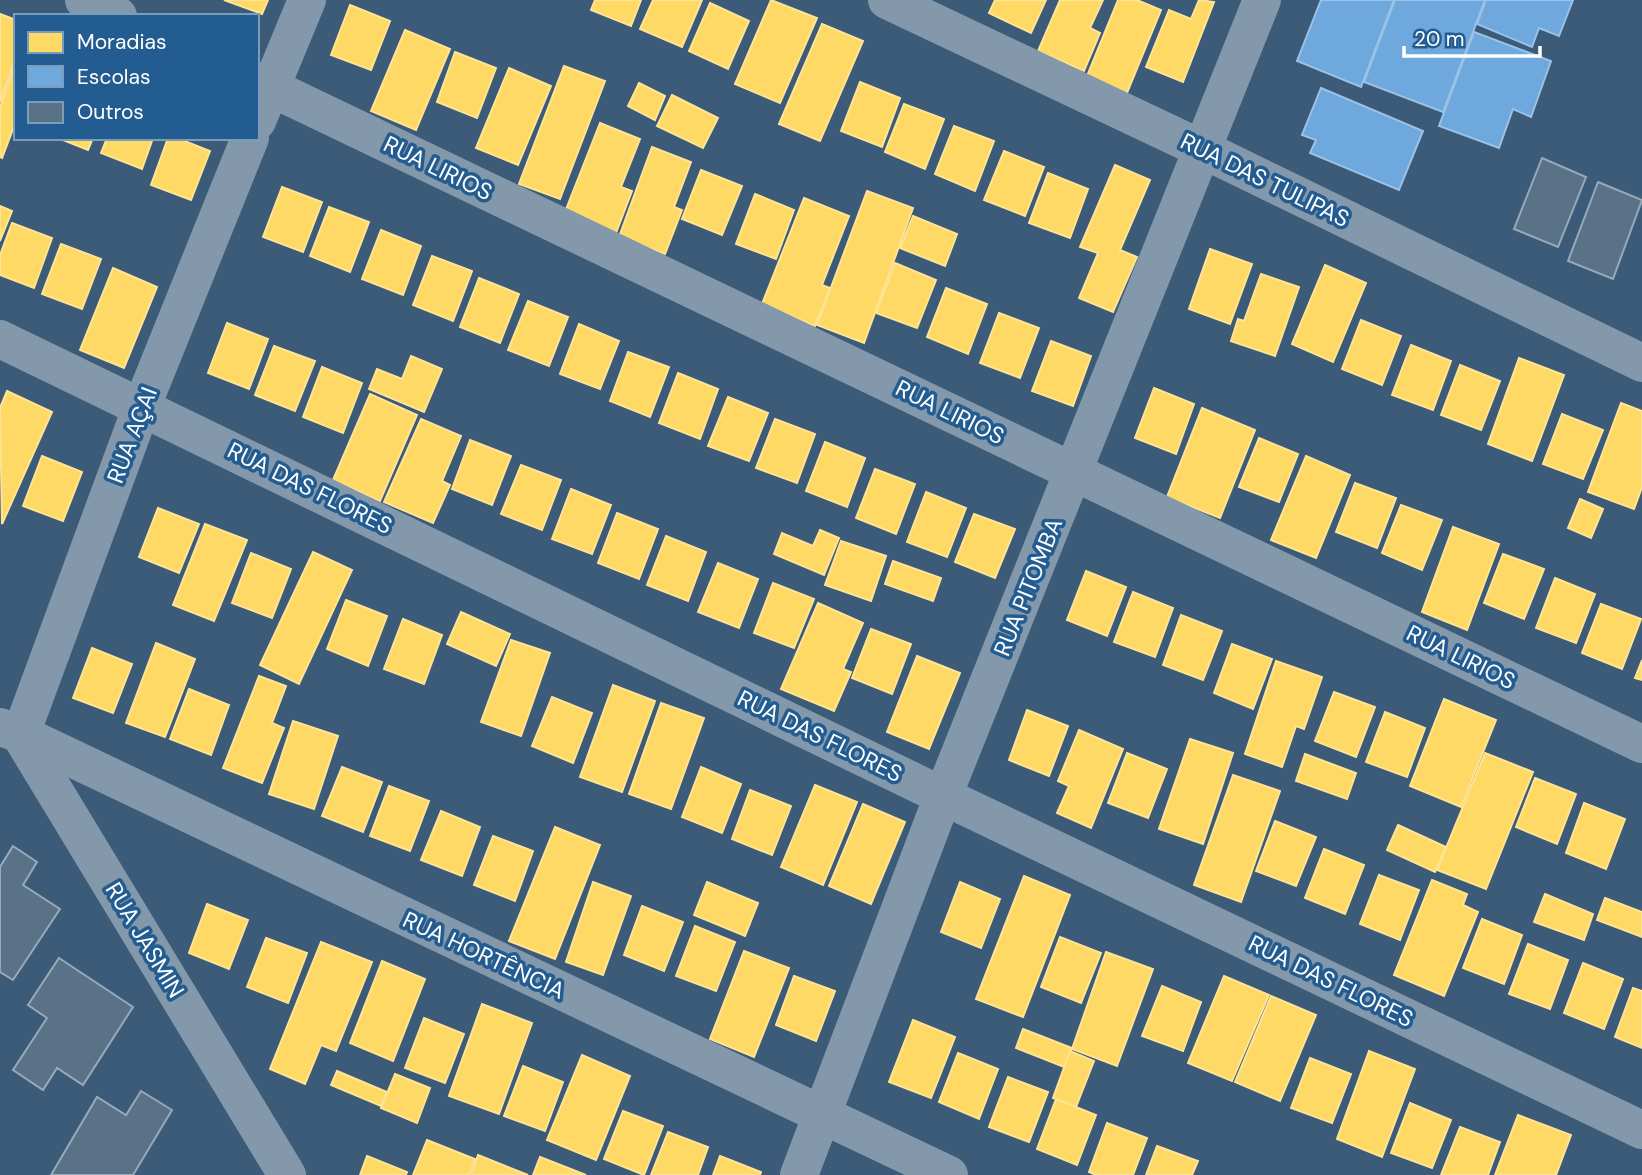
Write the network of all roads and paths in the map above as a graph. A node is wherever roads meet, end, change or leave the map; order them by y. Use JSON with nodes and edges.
{"nodes":[{"id":1,"x":84,"y":0,"type":"edge"},
{"id":2,"x":307,"y":0,"type":"edge"},
{"id":3,"x":887,"y":0,"type":"edge"},
{"id":4,"x":1262,"y":0,"type":"edge"},
{"id":5,"x":113,"y":14,"type":"edge"},
{"id":6,"x":262,"y":97,"type":"edge"},
{"id":7,"x":249,"y":140,"type":"edge"},
{"id":8,"x":1202,"y":149,"type":"junction"},
{"id":9,"x":0,"y":339,"type":"edge"},
{"id":10,"x":1642,"y":363,"type":"edge"},
{"id":11,"x":142,"y":406,"type":"junction"},
{"id":12,"x":1074,"y":472,"type":"junction"},
{"id":13,"x":7,"y":723,"type":"edge"},
{"id":14,"x":1642,"y":744,"type":"edge"},
{"id":15,"x":943,"y":796,"type":"junction"},
{"id":16,"x":822,"y":1116,"type":"junction"},
{"id":17,"x":1642,"y":1130,"type":"edge"},
{"id":18,"x":287,"y":1175,"type":"edge"},
{"id":19,"x":799,"y":1175,"type":"edge"},
{"id":20,"x":949,"y":1175,"type":"edge"}],
"edges":[{"from":1,"to":5,"type":"street"},
{"from":2,"to":6,"type":"street"},
{"from":3,"to":8,"type":"street","name":"RUA DAS TULIPAS"},
{"from":4,"to":8,"type":"street","name":"RUA PITOMBA"},
{"from":6,"to":12,"type":"street","name":"RUA LIRIOS"},
{"from":7,"to":11,"type":"street","name":"RUA AÇAI"},
{"from":8,"to":10,"type":"street","name":"RUA DAS TULIPAS"},
{"from":8,"to":12,"type":"street","name":"RUA PITOMBA"},
{"from":9,"to":11,"type":"street","name":"RUA DAS FLORES"},
{"from":11,"to":13,"type":"street","name":"RUA AÇAI"},
{"from":11,"to":15,"type":"street","name":"RUA DAS FLORES"},
{"from":12,"to":14,"type":"street","name":"RUA LIRIOS"},
{"from":12,"to":15,"type":"street","name":"RUA PITOMBA"},
{"from":13,"to":16,"type":"street","name":"RUA HORTÊNCIA"},
{"from":13,"to":18,"type":"street","name":"RUA JASMIN"},
{"from":15,"to":16,"type":"street","name":"RUA PITOMBA"},
{"from":15,"to":17,"type":"street","name":"RUA DAS FLORES"},
{"from":16,"to":19,"type":"street","name":"RUA PITOMBA"},
{"from":16,"to":20,"type":"street","name":"RUA HORTÊNCIA"}]}
